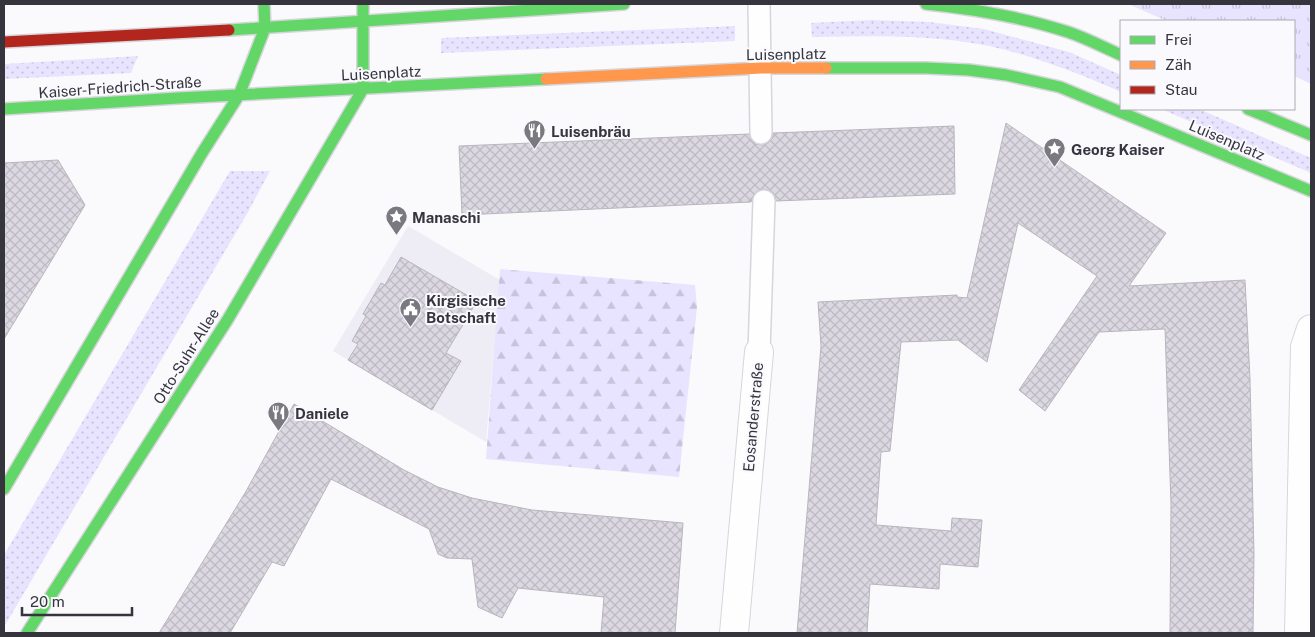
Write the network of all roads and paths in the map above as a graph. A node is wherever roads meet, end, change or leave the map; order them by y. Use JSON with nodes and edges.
{"nodes":[{"id":1,"x":264,"y":4,"type":"edge"},
{"id":2,"x":363,"y":4,"type":"edge"},
{"id":3,"x":624,"y":4,"type":"edge"},
{"id":4,"x":759,"y":4,"type":"edge"},
{"id":5,"x":926,"y":4,"type":"edge"},
{"id":6,"x":364,"y":20,"type":"junction"},
{"id":7,"x":265,"y":28,"type":"junction"},
{"id":8,"x":4,"y":42,"type":"edge"},
{"id":9,"x":1120,"y":55,"type":"edge"},
{"id":10,"x":761,"y":68,"type":"junction"},
{"id":11,"x":363,"y":89,"type":"junction"},
{"id":12,"x":239,"y":95,"type":"junction"},
{"id":13,"x":4,"y":109,"type":"edge"},
{"id":14,"x":1250,"y":110,"type":"edge"},
{"id":15,"x":762,"y":133,"type":"dead end"},
{"id":16,"x":1311,"y":135,"type":"edge"},
{"id":17,"x":1311,"y":191,"type":"edge"},
{"id":18,"x":764,"y":201,"type":"dead end"},
{"id":19,"x":1311,"y":329,"type":"edge"},
{"id":20,"x":759,"y":352,"type":"joint"},
{"id":21,"x":4,"y":489,"type":"edge"},
{"id":22,"x":27,"y":633,"type":"edge"},
{"id":23,"x":734,"y":633,"type":"edge"},
{"id":24,"x":1299,"y":633,"type":"edge"}],
"edges":[{"from":1,"to":7,"type":"main road"},
{"from":2,"to":6,"type":"main road"},
{"from":3,"to":6,"type":"main road"},
{"from":4,"to":10,"type":"lane"},
{"from":5,"to":9,"type":"main road"},
{"from":6,"to":7,"type":"main road"},
{"from":6,"to":11,"type":"main road"},
{"from":7,"to":8,"type":"main road"},
{"from":7,"to":12,"type":"main road"},
{"from":10,"to":11,"type":"main road","name":"Luisenplatz"},
{"from":10,"to":15,"type":"lane"},
{"from":10,"to":17,"type":"main road","name":"Luisenplatz"},
{"from":11,"to":12,"type":"main road","name":"Luisenplatz"},
{"from":11,"to":22,"type":"main road","name":"Otto-Suhr-Allee"},
{"from":12,"to":13,"type":"main road","name":"Kaiser-Friedrich-Straße"},
{"from":12,"to":21,"type":"main road"},
{"from":14,"to":16,"type":"main road"},
{"from":18,"to":20,"type":"lane","name":"Eosanderstraße"},
{"from":19,"to":24,"type":"street"},
{"from":20,"to":23,"type":"street","name":"Eosanderstraße"}]}
